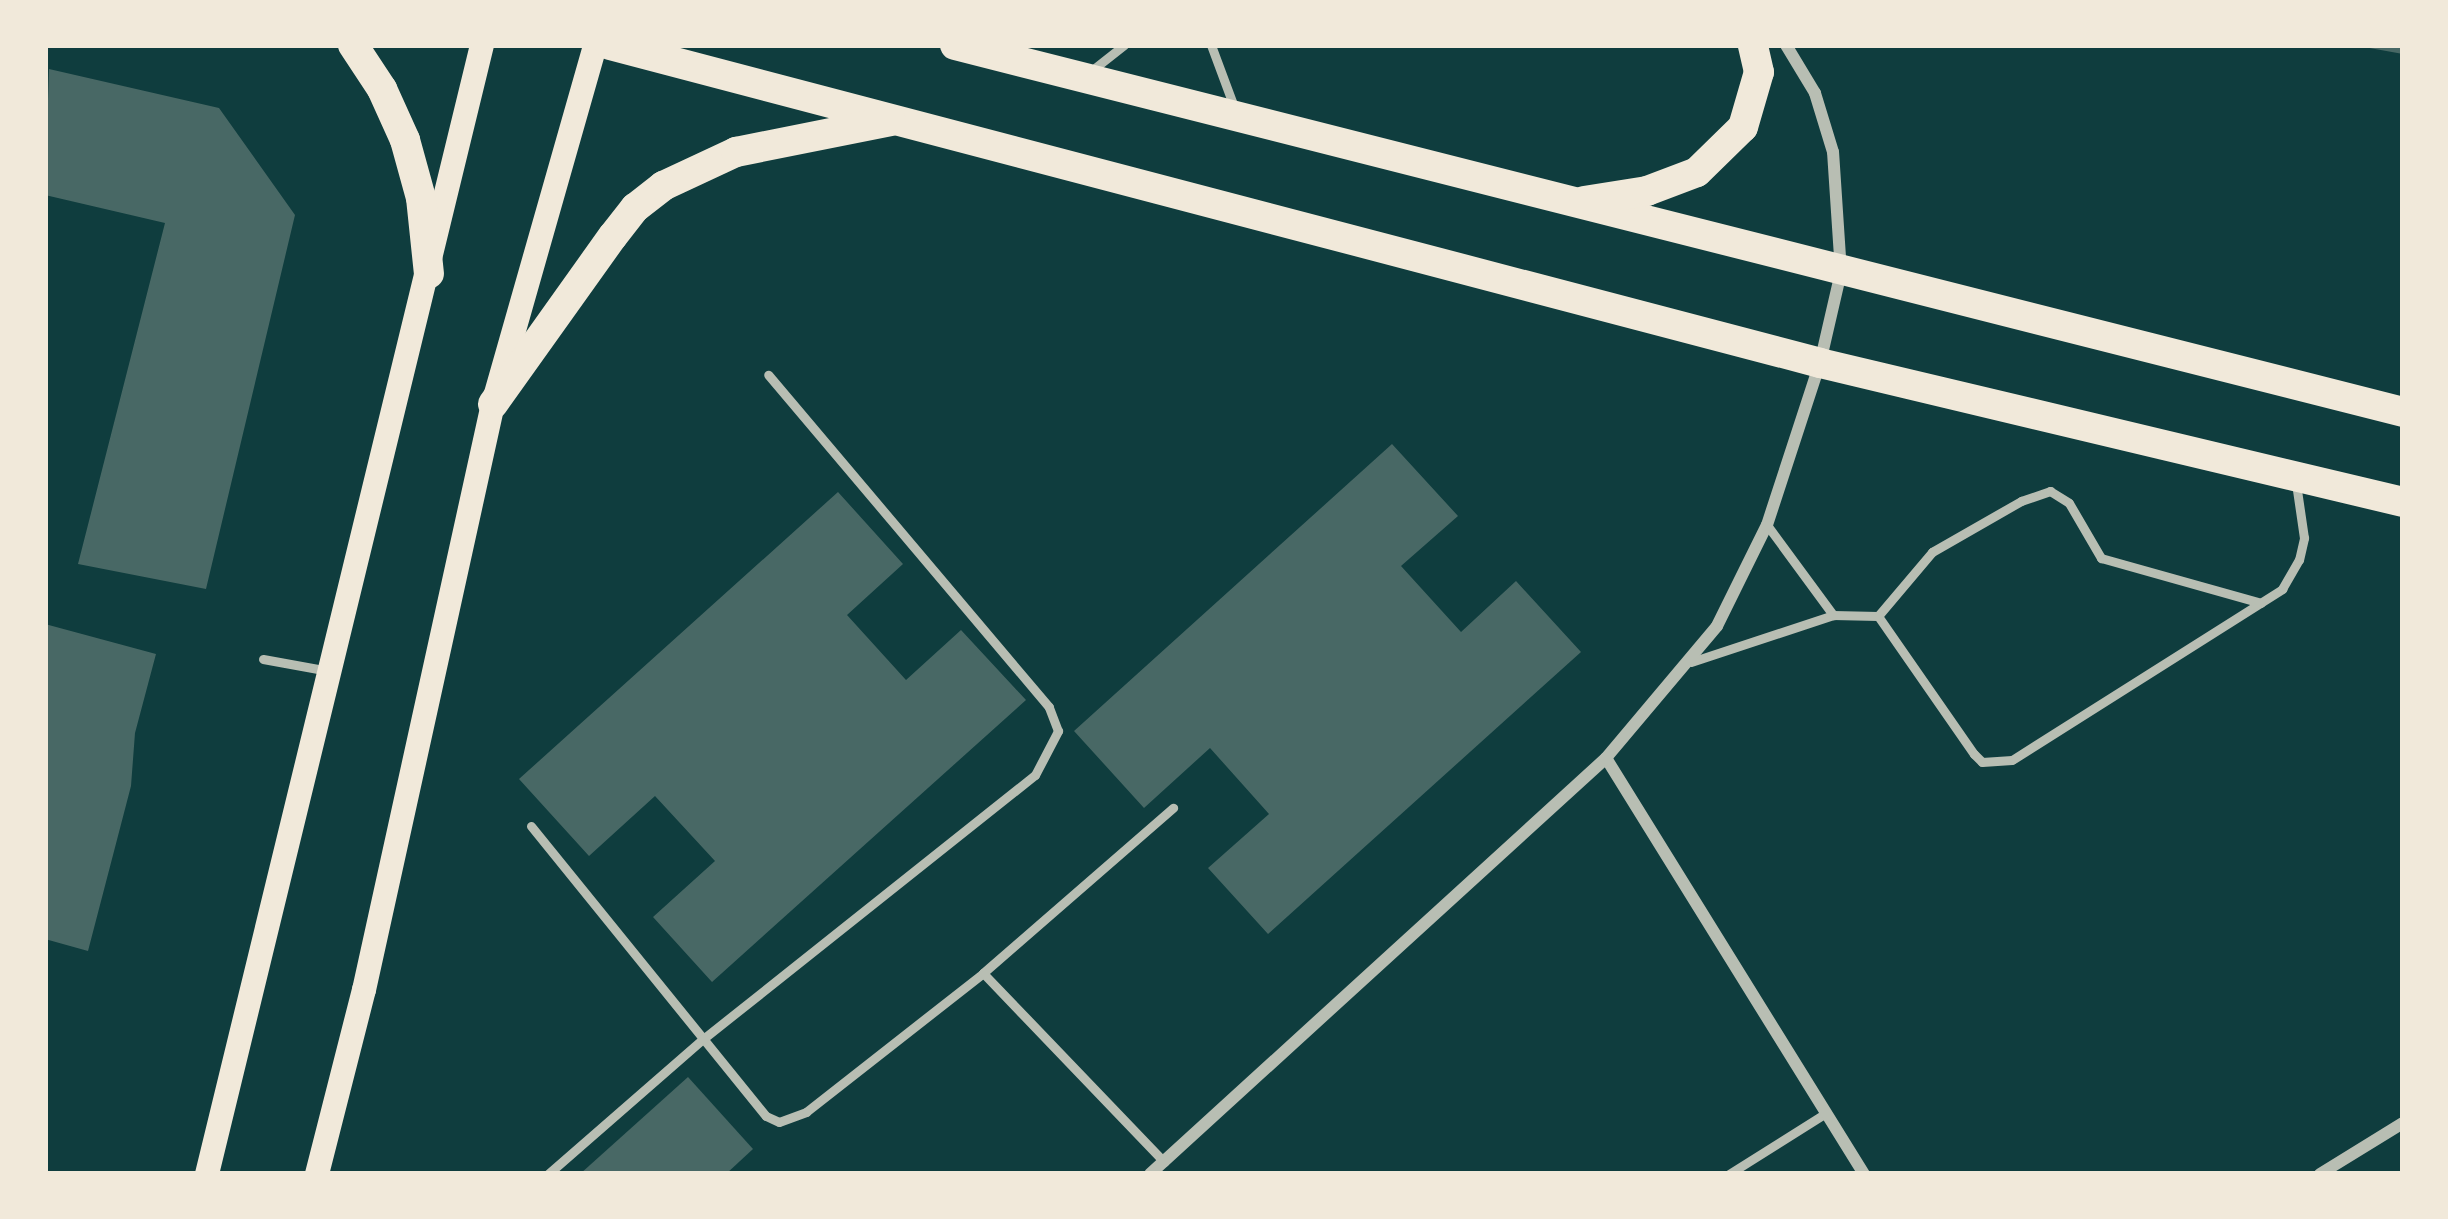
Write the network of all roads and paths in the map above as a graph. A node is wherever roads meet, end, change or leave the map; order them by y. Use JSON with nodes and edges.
{"nodes":[{"id":1,"x":352,"y":45,"type":"edge"},
{"id":2,"x":482,"y":45,"type":"edge"},
{"id":3,"x":595,"y":45,"type":"edge"},
{"id":4,"x":610,"y":45,"type":"edge"},
{"id":5,"x":955,"y":45,"type":"edge"},
{"id":6,"x":1124,"y":45,"type":"edge"},
{"id":7,"x":1211,"y":45,"type":"edge"},
{"id":8,"x":1753,"y":45,"type":"edge"},
{"id":9,"x":1786,"y":45,"type":"edge"},
{"id":10,"x":1082,"y":78,"type":"junction"},
{"id":11,"x":1237,"y":116,"type":"junction"},
{"id":12,"x":903,"y":118,"type":"junction"},
{"id":13,"x":1573,"y":202,"type":"junction"},
{"id":14,"x":1841,"y":272,"type":"junction"},
{"id":15,"x":429,"y":274,"type":"junction"},
{"id":16,"x":1820,"y":363,"type":"junction"},
{"id":17,"x":768,"y":375,"type":"dead end"},
{"id":18,"x":494,"y":404,"type":"junction"},
{"id":19,"x":2403,"y":412,"type":"edge"},
{"id":20,"x":2295,"y":475,"type":"junction"},
{"id":21,"x":2403,"y":502,"type":"edge"},
{"id":22,"x":1766,"y":525,"type":"junction"},
{"id":23,"x":2261,"y":603,"type":"junction"},
{"id":24,"x":1833,"y":615,"type":"junction"},
{"id":25,"x":1878,"y":616,"type":"junction"},
{"id":26,"x":263,"y":659,"type":"dead end"},
{"id":27,"x":1691,"y":662,"type":"junction"},
{"id":28,"x":331,"y":672,"type":"junction"},
{"id":29,"x":1606,"y":758,"type":"junction"},
{"id":30,"x":1173,"y":808,"type":"dead end"},
{"id":31,"x":531,"y":826,"type":"dead end"},
{"id":32,"x":983,"y":973,"type":"junction"},
{"id":33,"x":703,"y":1039,"type":"junction"},
{"id":34,"x":1826,"y":1113,"type":"junction"},
{"id":35,"x":2403,"y":1123,"type":"edge"},
{"id":36,"x":1164,"y":1162,"type":"junction"},
{"id":37,"x":207,"y":1174,"type":"edge"},
{"id":38,"x":317,"y":1174,"type":"edge"},
{"id":39,"x":548,"y":1174,"type":"edge"},
{"id":40,"x":1150,"y":1174,"type":"edge"},
{"id":41,"x":1729,"y":1174,"type":"edge"},
{"id":42,"x":1864,"y":1174,"type":"edge"},
{"id":43,"x":2320,"y":1174,"type":"edge"}],
"edges":[{"from":1,"to":15,"type":"main road"},
{"from":2,"to":15,"type":"main road"},
{"from":3,"to":18,"type":"main road"},
{"from":4,"to":12,"type":"main road"},
{"from":5,"to":10,"type":"main road"},
{"from":6,"to":10,"type":"lane"},
{"from":7,"to":11,"type":"lane"},
{"from":8,"to":13,"type":"main road"},
{"from":9,"to":14,"type":"street"},
{"from":10,"to":11,"type":"main road"},
{"from":11,"to":13,"type":"main road"},
{"from":12,"to":16,"type":"main road"},
{"from":12,"to":18,"type":"main road"},
{"from":13,"to":14,"type":"main road"},
{"from":14,"to":16,"type":"street"},
{"from":14,"to":19,"type":"main road"},
{"from":15,"to":28,"type":"main road"},
{"from":16,"to":20,"type":"main road"},
{"from":16,"to":22,"type":"street"},
{"from":17,"to":33,"type":"lane"},
{"from":18,"to":38,"type":"main road"},
{"from":20,"to":21,"type":"main road"},
{"from":20,"to":23,"type":"lane"},
{"from":22,"to":24,"type":"lane"},
{"from":22,"to":27,"type":"street"},
{"from":23,"to":25,"type":"lane"},
{"from":23,"to":25,"type":"lane"},
{"from":24,"to":25,"type":"lane"},
{"from":24,"to":27,"type":"lane"},
{"from":26,"to":28,"type":"lane"},
{"from":27,"to":29,"type":"street"},
{"from":28,"to":37,"type":"main road"},
{"from":29,"to":34,"type":"street"},
{"from":29,"to":36,"type":"street"},
{"from":30,"to":32,"type":"lane"},
{"from":31,"to":33,"type":"lane"},
{"from":32,"to":33,"type":"lane"},
{"from":32,"to":36,"type":"lane"},
{"from":33,"to":39,"type":"lane"},
{"from":34,"to":41,"type":"lane"},
{"from":34,"to":42,"type":"street"},
{"from":35,"to":43,"type":"street"},
{"from":36,"to":40,"type":"street"}]}
